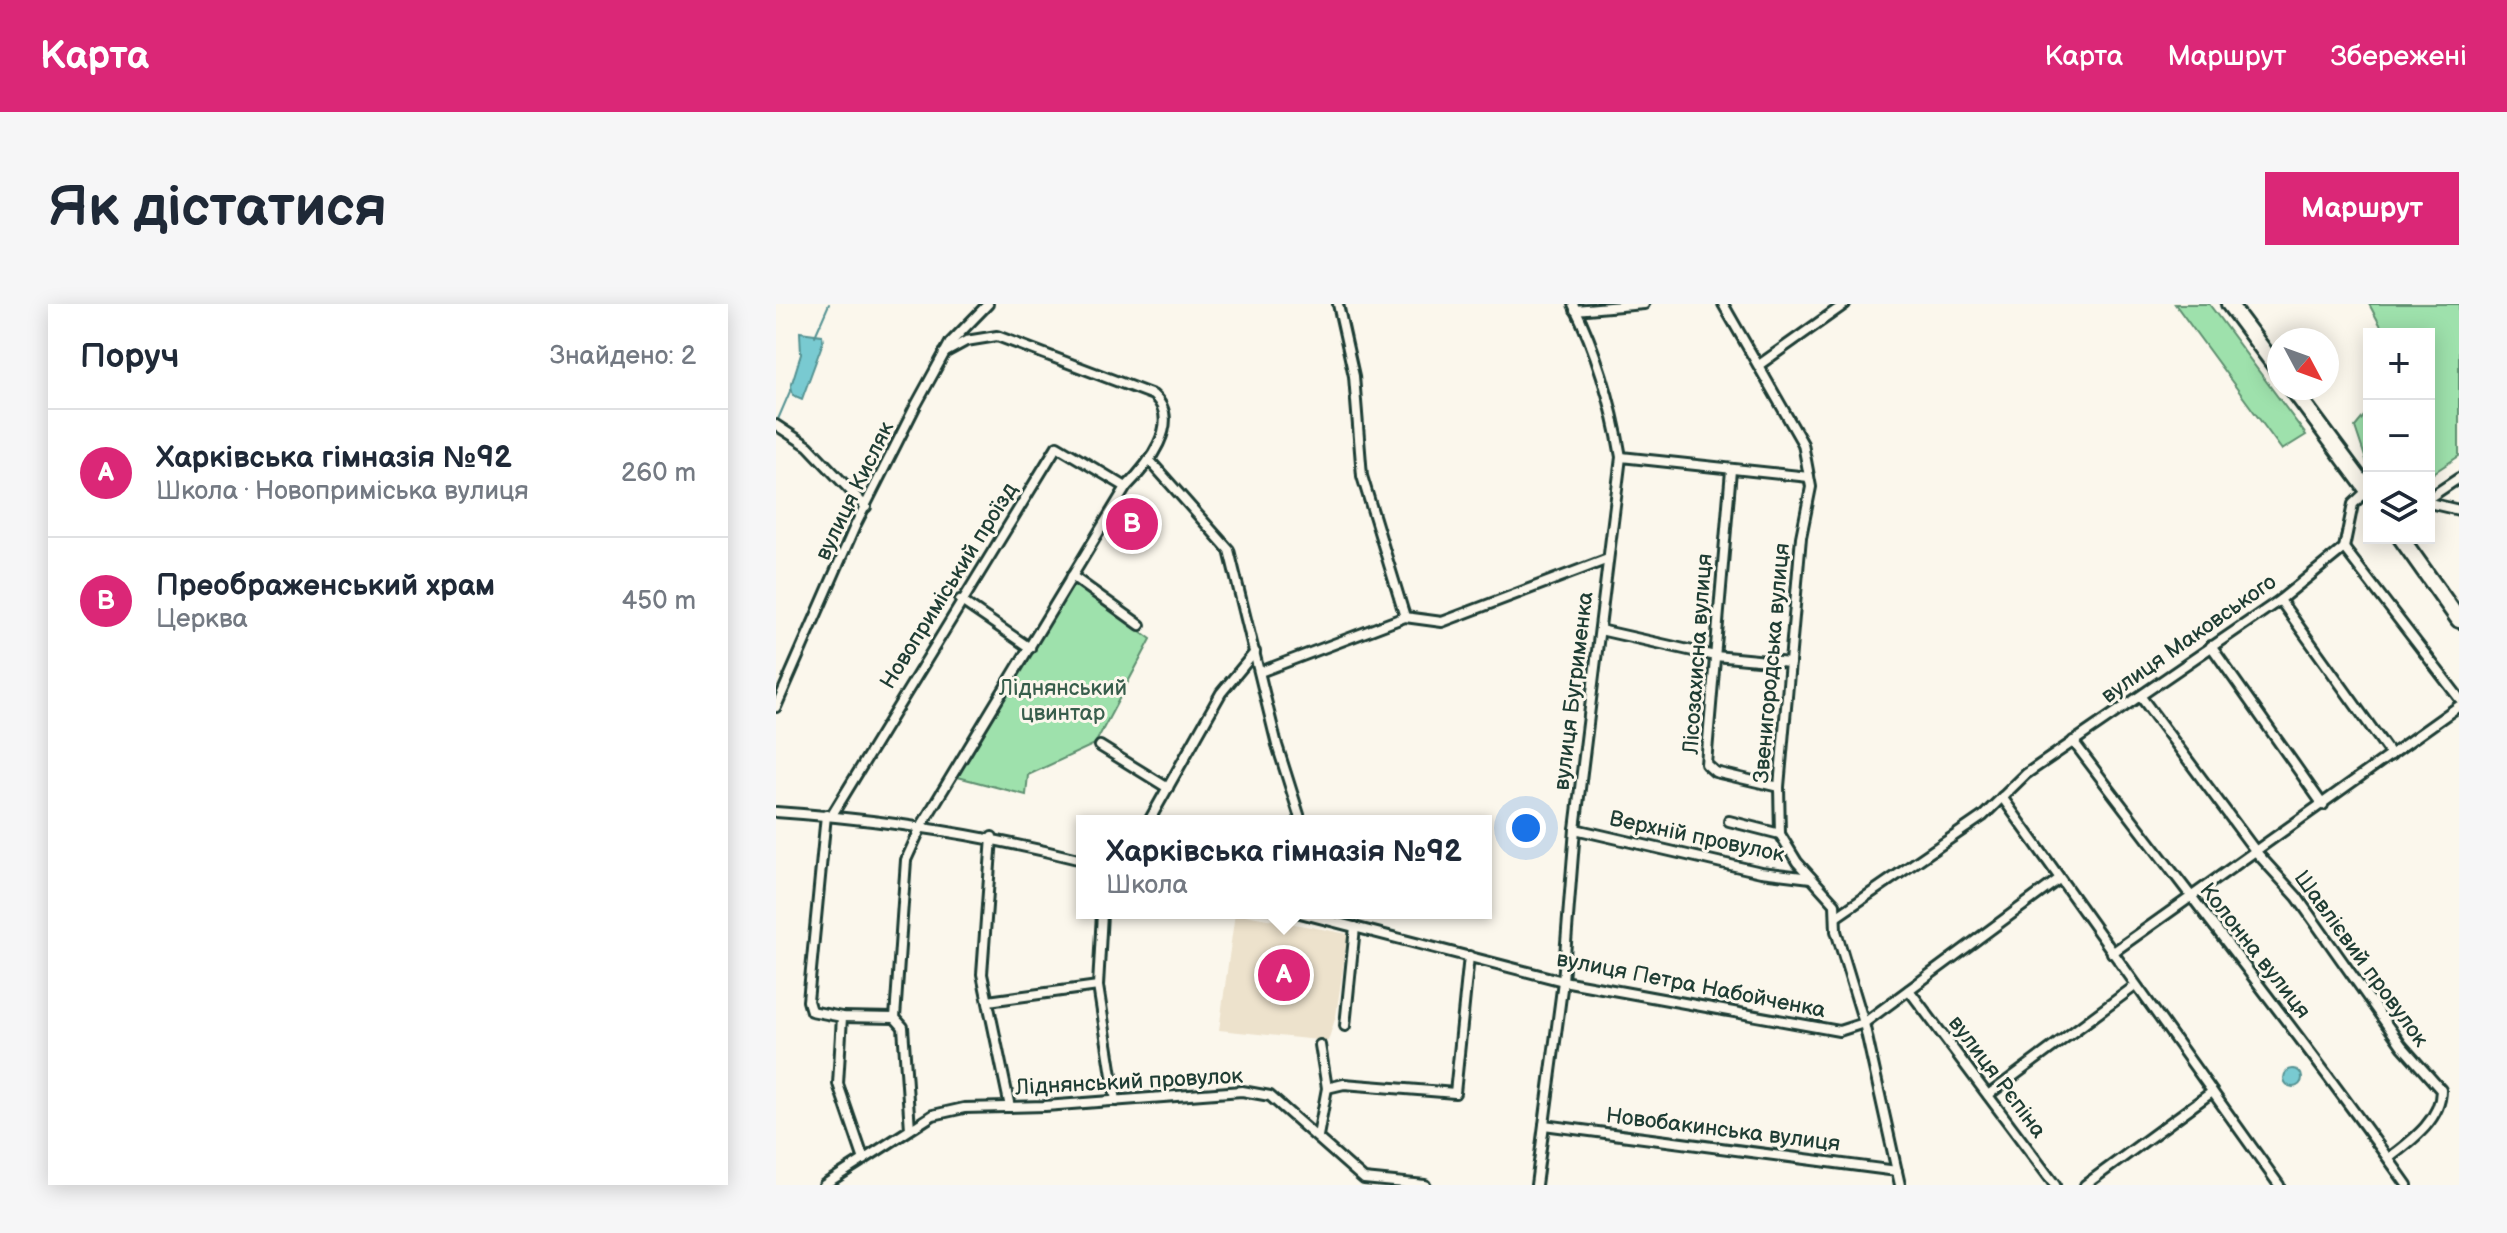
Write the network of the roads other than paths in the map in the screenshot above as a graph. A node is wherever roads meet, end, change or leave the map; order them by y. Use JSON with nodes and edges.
{"nodes":[{"id":1,"x":988,"y":304,"type":"edge"},
{"id":2,"x":1338,"y":304,"type":"edge"},
{"id":3,"x":1644,"y":304,"type":"edge"},
{"id":4,"x":1723,"y":304,"type":"edge"},
{"id":5,"x":1845,"y":304,"type":"edge"},
{"id":6,"x":2229,"y":304,"type":"edge"},
{"id":7,"x":1574,"y":307,"type":"edge"},
{"id":8,"x":944,"y":353,"type":"junction"},
{"id":9,"x":2267,"y":355,"type":"edge"},
{"id":10,"x":1759,"y":365,"type":"junction"},
{"id":11,"x":2301,"y":400,"type":"edge"},
{"id":12,"x":776,"y":425,"type":"edge"},
{"id":13,"x":1621,"y":457,"type":"junction"},
{"id":14,"x":1151,"y":462,"type":"junction"},
{"id":15,"x":1731,"y":470,"type":"junction"},
{"id":16,"x":1809,"y":477,"type":"junction"},
{"id":17,"x":2459,"y":478,"type":"edge"},
{"id":18,"x":2363,"y":483,"type":"edge"},
{"id":19,"x":1126,"y":487,"type":"junction"},
{"id":20,"x":2363,"y":496,"type":"edge"},
{"id":21,"x":2435,"y":496,"type":"edge"},
{"id":22,"x":2435,"y":503,"type":"edge"},
{"id":23,"x":866,"y":507,"type":"junction"},
{"id":24,"x":2459,"y":510,"type":"edge"},
{"id":25,"x":2405,"y":544,"type":"edge"},
{"id":26,"x":2344,"y":548,"type":"junction"},
{"id":27,"x":1608,"y":559,"type":"junction"},
{"id":28,"x":1072,"y":576,"type":"junction"},
{"id":29,"x":960,"y":600,"type":"junction"},
{"id":30,"x":2280,"y":600,"type":"junction"},
{"id":31,"x":1405,"y":617,"type":"junction"},
{"id":32,"x":2459,"y":620,"type":"edge"},
{"id":33,"x":1140,"y":625,"type":"dead end"},
{"id":34,"x":1600,"y":630,"type":"junction"},
{"id":35,"x":2211,"y":646,"type":"junction"},
{"id":36,"x":1030,"y":648,"type":"junction"},
{"id":37,"x":1255,"y":652,"type":"junction"},
{"id":38,"x":1715,"y":656,"type":"junction"},
{"id":39,"x":1790,"y":663,"type":"junction"},
{"id":40,"x":1260,"y":672,"type":"junction"},
{"id":41,"x":2141,"y":697,"type":"junction"},
{"id":42,"x":2459,"y":698,"type":"edge"},
{"id":43,"x":2459,"y":706,"type":"edge"},
{"id":44,"x":776,"y":707,"type":"edge"},
{"id":45,"x":2073,"y":741,"type":"junction"},
{"id":46,"x":1100,"y":746,"type":"dead end"},
{"id":47,"x":2391,"y":755,"type":"junction"},
{"id":48,"x":1779,"y":787,"type":"junction"},
{"id":49,"x":1168,"y":788,"type":"junction"},
{"id":50,"x":2002,"y":797,"type":"junction"},
{"id":51,"x":2323,"y":805,"type":"junction"},
{"id":52,"x":776,"y":812,"type":"edge"},
{"id":53,"x":829,"y":815,"type":"junction"},
{"id":54,"x":1152,"y":815,"type":"edge"},
{"id":55,"x":1299,"y":815,"type":"edge"},
{"id":56,"x":1729,"y":821,"type":"dead end"},
{"id":57,"x":922,"y":825,"type":"junction"},
{"id":58,"x":1575,"y":829,"type":"junction"},
{"id":59,"x":1780,"y":834,"type":"junction"},
{"id":60,"x":992,"y":837,"type":"junction"},
{"id":61,"x":2257,"y":853,"type":"junction"},
{"id":62,"x":1076,"y":858,"type":"edge"},
{"id":63,"x":1811,"y":878,"type":"junction"},
{"id":64,"x":2059,"y":879,"type":"junction"},
{"id":65,"x":2191,"y":899,"type":"junction"},
{"id":66,"x":1836,"y":917,"type":"junction"},
{"id":67,"x":1102,"y":919,"type":"edge"},
{"id":68,"x":1334,"y":919,"type":"edge"},
{"id":69,"x":1355,"y":927,"type":"junction"},
{"id":70,"x":2112,"y":953,"type":"junction"},
{"id":71,"x":1469,"y":956,"type":"junction"},
{"id":72,"x":1563,"y":981,"type":"junction"},
{"id":73,"x":1098,"y":986,"type":"junction"},
{"id":74,"x":2135,"y":986,"type":"junction"},
{"id":75,"x":1909,"y":990,"type":"junction"},
{"id":76,"x":988,"y":1001,"type":"junction"},
{"id":77,"x":842,"y":1017,"type":"junction"},
{"id":78,"x":895,"y":1018,"type":"junction"},
{"id":79,"x":1864,"y":1023,"type":"junction"},
{"id":80,"x":1345,"y":1026,"type":"dead end"},
{"id":81,"x":1320,"y":1045,"type":"dead end"},
{"id":82,"x":1327,"y":1088,"type":"junction"},
{"id":83,"x":2212,"y":1092,"type":"junction"},
{"id":84,"x":1988,"y":1095,"type":"junction"},
{"id":85,"x":1116,"y":1101,"type":"junction"},
{"id":86,"x":1010,"y":1107,"type":"junction"},
{"id":87,"x":1544,"y":1125,"type":"junction"},
{"id":88,"x":910,"y":1129,"type":"junction"},
{"id":89,"x":1318,"y":1136,"type":"junction"},
{"id":90,"x":2389,"y":1158,"type":"junction"},
{"id":91,"x":864,"y":1160,"type":"junction"},
{"id":92,"x":1897,"y":1171,"type":"junction"},
{"id":93,"x":824,"y":1185,"type":"edge"},
{"id":94,"x":1425,"y":1185,"type":"edge"},
{"id":95,"x":1536,"y":1185,"type":"edge"},
{"id":96,"x":1900,"y":1185,"type":"edge"},
{"id":97,"x":2055,"y":1185,"type":"edge"},
{"id":98,"x":2085,"y":1185,"type":"edge"},
{"id":99,"x":2279,"y":1185,"type":"edge"},
{"id":100,"x":2407,"y":1185,"type":"edge"}],
"edges":[{"from":1,"to":8,"type":"street","name":"вулиця Кисляк"},
{"from":2,"to":31,"type":"street"},
{"from":3,"to":7,"type":"street"},
{"from":4,"to":10,"type":"street","name":"Звенигородська вулиця"},
{"from":5,"to":10,"type":"street"},
{"from":6,"to":9,"type":"highway"},
{"from":7,"to":13,"type":"street","name":"вулиця Бугрименка"},
{"from":8,"to":14,"type":"street"},
{"from":8,"to":23,"type":"street","name":"вулиця Кисляк"},
{"from":10,"to":16,"type":"street","name":"Звенигородська вулиця"},
{"from":11,"to":18,"type":"highway"},
{"from":12,"to":23,"type":"street"},
{"from":13,"to":15,"type":"street"},
{"from":13,"to":27,"type":"street","name":"вулиця Бугрименка"},
{"from":14,"to":19,"type":"street"},
{"from":14,"to":37,"type":"street"},
{"from":15,"to":16,"type":"street"},
{"from":15,"to":38,"type":"street","name":"Лісозахисна вулиця"},
{"from":16,"to":39,"type":"street","name":"Звенигородська вулиця"},
{"from":17,"to":21,"type":"street"},
{"from":19,"to":28,"type":"street"},
{"from":19,"to":29,"type":"street","name":"Новоприміський проїзд"},
{"from":20,"to":26,"type":"street"},
{"from":22,"to":24,"type":"street"},
{"from":23,"to":44,"type":"street","name":"вулиця Кисляк"},
{"from":25,"to":32,"type":"highway"},
{"from":26,"to":30,"type":"street","name":"вулиця Маковського"},
{"from":26,"to":42,"type":"street"},
{"from":27,"to":31,"type":"street"},
{"from":27,"to":34,"type":"street","name":"вулиця Бугрименка"},
{"from":28,"to":33,"type":"street"},
{"from":28,"to":36,"type":"street"},
{"from":29,"to":36,"type":"street"},
{"from":29,"to":53,"type":"street","name":"Новоприміський проїзд"},
{"from":30,"to":35,"type":"street","name":"вулиця Маковського"},
{"from":30,"to":47,"type":"street"},
{"from":31,"to":40,"type":"street"},
{"from":34,"to":38,"type":"street"},
{"from":34,"to":58,"type":"street","name":"вулиця Бугрименка"},
{"from":35,"to":41,"type":"street","name":"вулиця Маковського"},
{"from":35,"to":51,"type":"street"},
{"from":36,"to":57,"type":"street"},
{"from":37,"to":40,"type":"street"},
{"from":37,"to":49,"type":"street"},
{"from":38,"to":39,"type":"street"},
{"from":38,"to":48,"type":"street","name":"Лісозахисна вулиця"},
{"from":39,"to":48,"type":"street","name":"Звенигородська вулиця"},
{"from":40,"to":55,"type":"street"},
{"from":41,"to":45,"type":"street","name":"вулиця Маковського"},
{"from":41,"to":61,"type":"street"},
{"from":43,"to":47,"type":"street"},
{"from":45,"to":50,"type":"street","name":"вулиця Маковського"},
{"from":45,"to":65,"type":"street","name":"Колонна вулиця"},
{"from":46,"to":49,"type":"street"},
{"from":47,"to":51,"type":"street"},
{"from":48,"to":59,"type":"street","name":"Звенигородська вулиця"},
{"from":49,"to":54,"type":"street"},
{"from":50,"to":64,"type":"street"},
{"from":50,"to":66,"type":"street","name":"вулиця Маковського"},
{"from":51,"to":61,"type":"street"},
{"from":52,"to":53,"type":"street"},
{"from":53,"to":57,"type":"street"},
{"from":53,"to":77,"type":"street"},
{"from":56,"to":59,"type":"street"},
{"from":57,"to":60,"type":"street"},
{"from":57,"to":78,"type":"street"},
{"from":58,"to":63,"type":"street","name":"Верхній провулок"},
{"from":58,"to":72,"type":"street","name":"вулиця Бугрименка"},
{"from":59,"to":63,"type":"street"},
{"from":60,"to":62,"type":"street"},
{"from":60,"to":76,"type":"street"},
{"from":61,"to":65,"type":"street"},
{"from":61,"to":90,"type":"street","name":"Шавлієвий провулок"},
{"from":63,"to":66,"type":"street"},
{"from":64,"to":70,"type":"street"},
{"from":64,"to":75,"type":"street","name":"вулиця Петра Набойченка"},
{"from":65,"to":70,"type":"street"},
{"from":65,"to":90,"type":"street","name":"Колонна вулиця"},
{"from":66,"to":79,"type":"street"},
{"from":67,"to":73,"type":"street"},
{"from":68,"to":69,"type":"street","name":"вулиця Петра Набойченка"},
{"from":69,"to":71,"type":"street","name":"вулиця Петра Набойченка"},
{"from":69,"to":80,"type":"street"},
{"from":70,"to":74,"type":"street"},
{"from":71,"to":72,"type":"street","name":"вулиця Петра Набойченка"},
{"from":71,"to":82,"type":"street"},
{"from":72,"to":79,"type":"street","name":"вулиця Петра Набойченка"},
{"from":72,"to":87,"type":"street","name":"вулиця Бугрименка"},
{"from":73,"to":76,"type":"street"},
{"from":73,"to":85,"type":"street"},
{"from":74,"to":83,"type":"street"},
{"from":74,"to":84,"type":"street"},
{"from":75,"to":79,"type":"street","name":"вулиця Петра Набойченка"},
{"from":75,"to":84,"type":"street","name":"вулиця Рєпіна"},
{"from":76,"to":86,"type":"street"},
{"from":77,"to":78,"type":"street"},
{"from":77,"to":91,"type":"street"},
{"from":78,"to":88,"type":"street"},
{"from":79,"to":92,"type":"street"},
{"from":81,"to":82,"type":"street"},
{"from":82,"to":89,"type":"street"},
{"from":83,"to":98,"type":"street"},
{"from":83,"to":99,"type":"street"},
{"from":84,"to":97,"type":"street","name":"вулиця Рєпіна"},
{"from":85,"to":86,"type":"street","name":"Ліднянський провулок"},
{"from":85,"to":89,"type":"street","name":"Ліднянський провулок"},
{"from":86,"to":88,"type":"street","name":"Ліднянський провулок"},
{"from":87,"to":92,"type":"street","name":"Новобакинська вулиця"},
{"from":87,"to":95,"type":"street","name":"вулиця Бугрименка"},
{"from":88,"to":91,"type":"street","name":"Ліднянський провулок"},
{"from":89,"to":94,"type":"street","name":"Ліднянський провулок"},
{"from":90,"to":100,"type":"street","name":"Колонна вулиця"},
{"from":91,"to":93,"type":"street","name":"Ліднянський провулок"},
{"from":92,"to":96,"type":"street"}]}
